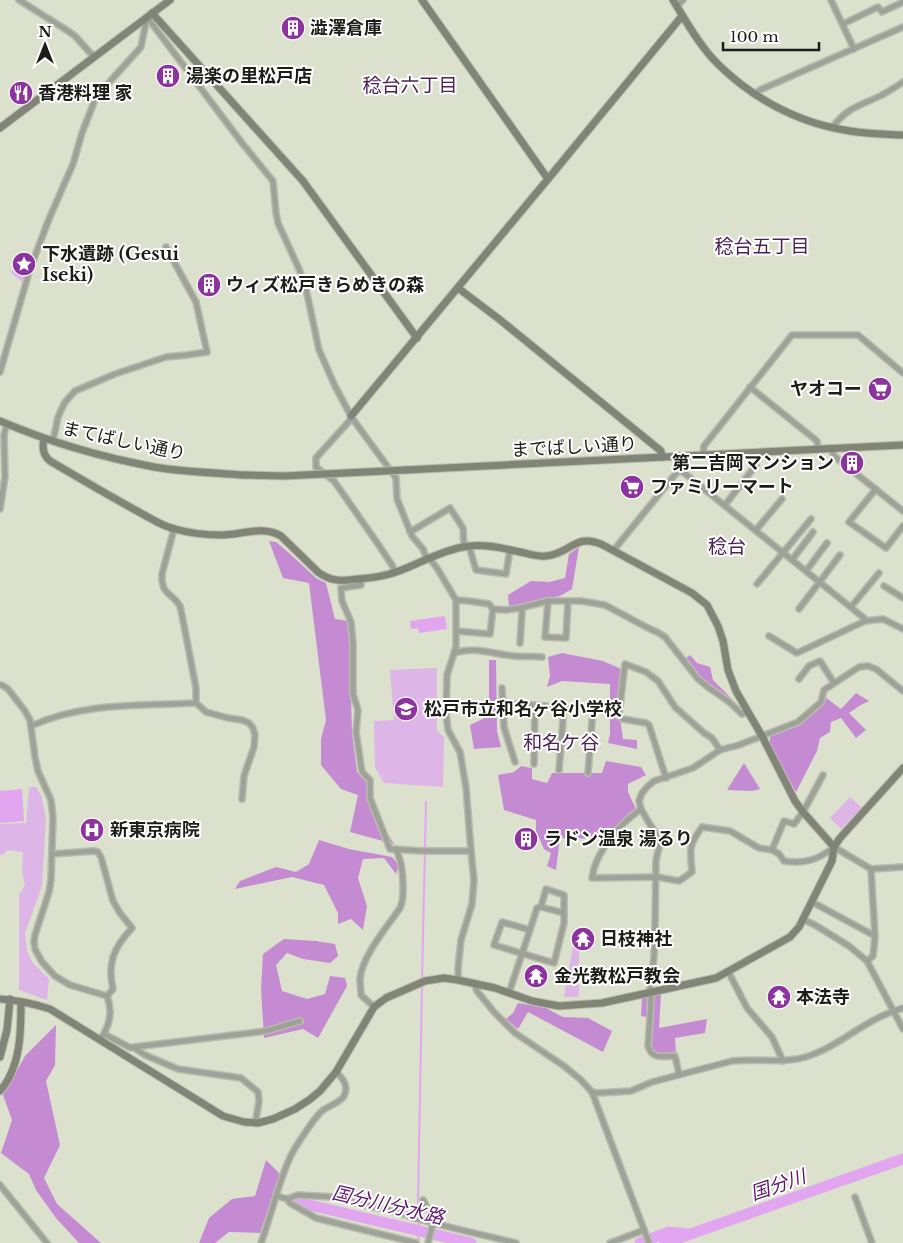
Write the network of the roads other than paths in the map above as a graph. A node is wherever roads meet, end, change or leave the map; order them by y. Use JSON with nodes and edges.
{"nodes":[{"id":1,"x":19,"y":0,"type":"edge"},
{"id":2,"x":170,"y":0,"type":"edge"},
{"id":3,"x":422,"y":0,"type":"edge"},
{"id":4,"x":683,"y":0,"type":"edge"},
{"id":5,"x":831,"y":0,"type":"edge"},
{"id":6,"x":903,"y":2,"type":"edge"},
{"id":7,"x":675,"y":3,"type":"edge"},
{"id":8,"x":150,"y":15,"type":"junction"},
{"id":9,"x":682,"y":16,"type":"junction"},
{"id":10,"x":842,"y":24,"type":"junction"},
{"id":11,"x":903,"y":27,"type":"edge"},
{"id":12,"x":854,"y":49,"type":"junction"},
{"id":13,"x":94,"y":57,"type":"junction"},
{"id":14,"x":903,"y":82,"type":"edge"},
{"id":15,"x":754,"y":94,"type":"junction"},
{"id":16,"x":0,"y":128,"type":"edge"},
{"id":17,"x":832,"y":128,"type":"junction"},
{"id":18,"x":903,"y":136,"type":"edge"},
{"id":19,"x":548,"y":179,"type":"junction"},
{"id":20,"x":166,"y":247,"type":"dead end"},
{"id":21,"x":458,"y":288,"type":"junction"},
{"id":22,"x":417,"y":338,"type":"junction"},
{"id":23,"x":0,"y":372,"type":"edge"},
{"id":24,"x":903,"y":373,"type":"edge"},
{"id":25,"x":750,"y":387,"type":"junction"},
{"id":26,"x":351,"y":417,"type":"junction"},
{"id":27,"x":3,"y":422,"type":"edge"},
{"id":28,"x":44,"y":439,"type":"junction"},
{"id":29,"x":53,"y":441,"type":"junction"},
{"id":30,"x":903,"y":445,"type":"edge"},
{"id":31,"x":831,"y":448,"type":"junction"},
{"id":32,"x":818,"y":449,"type":"junction"},
{"id":33,"x":756,"y":452,"type":"junction"},
{"id":34,"x":703,"y":455,"type":"junction"},
{"id":35,"x":678,"y":456,"type":"junction"},
{"id":36,"x":662,"y":457,"type":"junction"},
{"id":37,"x":678,"y":471,"type":"junction"},
{"id":38,"x":246,"y":475,"type":"joint"},
{"id":39,"x":876,"y":489,"type":"junction"},
{"id":40,"x":782,"y":499,"type":"dead end"},
{"id":41,"x":725,"y":505,"type":"junction"},
{"id":42,"x":0,"y":509,"type":"edge"},
{"id":43,"x":903,"y":511,"type":"edge"},
{"id":44,"x":811,"y":519,"type":"dead end"},
{"id":45,"x":903,"y":526,"type":"edge"},
{"id":46,"x":174,"y":529,"type":"junction"},
{"id":47,"x":756,"y":530,"type":"junction"},
{"id":48,"x":410,"y":532,"type":"junction"},
{"id":49,"x":814,"y":532,"type":"dead end"},
{"id":50,"x":827,"y":543,"type":"dead end"},
{"id":51,"x":466,"y":546,"type":"junction"},
{"id":52,"x":510,"y":550,"type":"junction"},
{"id":53,"x":614,"y":551,"type":"junction"},
{"id":54,"x":784,"y":553,"type":"junction"},
{"id":55,"x":840,"y":555,"type":"dead end"},
{"id":56,"x":428,"y":559,"type":"junction"},
{"id":57,"x":792,"y":560,"type":"junction"},
{"id":58,"x":806,"y":571,"type":"junction"},
{"id":59,"x":395,"y":572,"type":"junction"},
{"id":60,"x":880,"y":573,"type":"dead end"},
{"id":61,"x":361,"y":579,"type":"junction"},
{"id":62,"x":820,"y":582,"type":"junction"},
{"id":63,"x":757,"y":584,"type":"dead end"},
{"id":64,"x":884,"y":586,"type":"dead end"},
{"id":65,"x":903,"y":598,"type":"edge"},
{"id":66,"x":456,"y":600,"type":"junction"},
{"id":67,"x":568,"y":600,"type":"junction"},
{"id":68,"x":548,"y":601,"type":"junction"},
{"id":69,"x":851,"y":607,"type":"junction"},
{"id":70,"x":520,"y":608,"type":"junction"},
{"id":71,"x":493,"y":609,"type":"junction"},
{"id":72,"x":798,"y":609,"type":"dead end"},
{"id":73,"x":865,"y":621,"type":"junction"},
{"id":74,"x":903,"y":629,"type":"edge"},
{"id":75,"x":456,"y":630,"type":"junction"},
{"id":76,"x":769,"y":636,"type":"dead end"},
{"id":77,"x":520,"y":643,"type":"dead end"},
{"id":78,"x":454,"y":652,"type":"junction"},
{"id":79,"x":542,"y":657,"type":"dead end"},
{"id":80,"x":799,"y":679,"type":"dead end"},
{"id":81,"x":834,"y":683,"type":"junction"},
{"id":82,"x":0,"y":685,"type":"edge"},
{"id":83,"x":502,"y":688,"type":"dead end"},
{"id":84,"x":903,"y":691,"type":"edge"},
{"id":85,"x":196,"y":703,"type":"junction"},
{"id":86,"x":502,"y":703,"type":"junction"},
{"id":87,"x":535,"y":705,"type":"junction"},
{"id":88,"x":564,"y":707,"type":"junction"},
{"id":89,"x":748,"y":712,"type":"junction"},
{"id":90,"x":31,"y":726,"type":"junction"},
{"id":91,"x":762,"y":736,"type":"junction"},
{"id":92,"x":720,"y":750,"type":"junction"},
{"id":93,"x":515,"y":762,"type":"dead end"},
{"id":94,"x":534,"y":764,"type":"dead end"},
{"id":95,"x":903,"y":768,"type":"edge"},
{"id":96,"x":559,"y":770,"type":"dead end"},
{"id":97,"x":588,"y":773,"type":"dead end"},
{"id":98,"x":823,"y":775,"type":"dead end"},
{"id":99,"x":666,"y":778,"type":"junction"},
{"id":100,"x":242,"y":799,"type":"dead end"},
{"id":101,"x":641,"y":809,"type":"junction"},
{"id":102,"x":802,"y":812,"type":"junction"},
{"id":103,"x":834,"y":847,"type":"junction"},
{"id":104,"x":396,"y":849,"type":"junction"},
{"id":105,"x":772,"y":850,"type":"junction"},
{"id":106,"x":471,"y":852,"type":"junction"},
{"id":107,"x":52,"y":854,"type":"junction"},
{"id":108,"x":903,"y":867,"type":"edge"},
{"id":109,"x":871,"y":869,"type":"junction"},
{"id":110,"x":657,"y":877,"type":"junction"},
{"id":111,"x":812,"y":902,"type":"junction"},
{"id":112,"x":540,"y":907,"type":"junction"},
{"id":113,"x":564,"y":913,"type":"junction"},
{"id":114,"x":804,"y":920,"type":"junction"},
{"id":115,"x":530,"y":930,"type":"junction"},
{"id":116,"x":875,"y":936,"type":"junction"},
{"id":117,"x":522,"y":953,"type":"junction"},
{"id":118,"x":867,"y":961,"type":"junction"},
{"id":119,"x":728,"y":971,"type":"junction"},
{"id":120,"x":458,"y":980,"type":"junction"},
{"id":121,"x":474,"y":983,"type":"junction"},
{"id":122,"x":651,"y":992,"type":"junction"},
{"id":123,"x":509,"y":993,"type":"junction"},
{"id":124,"x":106,"y":996,"type":"junction"},
{"id":125,"x":0,"y":999,"type":"edge"},
{"id":126,"x":10,"y":999,"type":"junction"},
{"id":127,"x":21,"y":1002,"type":"junction"},
{"id":128,"x":374,"y":1007,"type":"junction"},
{"id":129,"x":903,"y":1008,"type":"edge"},
{"id":130,"x":894,"y":1011,"type":"junction"},
{"id":131,"x":300,"y":1021,"type":"dead end"},
{"id":132,"x":903,"y":1029,"type":"edge"},
{"id":133,"x":102,"y":1037,"type":"junction"},
{"id":134,"x":133,"y":1047,"type":"junction"},
{"id":135,"x":0,"y":1057,"type":"edge"},
{"id":136,"x":783,"y":1061,"type":"junction"},
{"id":137,"x":336,"y":1072,"type":"junction"},
{"id":138,"x":679,"y":1074,"type":"junction"},
{"id":139,"x":0,"y":1091,"type":"edge"},
{"id":140,"x":592,"y":1092,"type":"junction"},
{"id":141,"x":258,"y":1122,"type":"junction"},
{"id":142,"x":0,"y":1185,"type":"edge"},
{"id":143,"x":277,"y":1196,"type":"junction"},
{"id":144,"x":855,"y":1197,"type":"dead end"},
{"id":145,"x":287,"y":1199,"type":"junction"},
{"id":146,"x":423,"y":1200,"type":"dead end"},
{"id":147,"x":433,"y":1223,"type":"junction"},
{"id":148,"x":644,"y":1230,"type":"junction"},
{"id":149,"x":47,"y":1243,"type":"edge"},
{"id":150,"x":262,"y":1243,"type":"edge"},
{"id":151,"x":416,"y":1243,"type":"edge"},
{"id":152,"x":428,"y":1243,"type":"edge"},
{"id":153,"x":516,"y":1243,"type":"edge"},
{"id":154,"x":610,"y":1243,"type":"edge"},
{"id":155,"x":649,"y":1243,"type":"edge"},
{"id":156,"x":872,"y":1243,"type":"edge"}],
"edges":[{"from":1,"to":13,"type":"street"},
{"from":2,"to":8,"type":"street"},
{"from":3,"to":19,"type":"street"},
{"from":4,"to":7,"type":"street"},
{"from":5,"to":10,"type":"street"},
{"from":6,"to":10,"type":"street"},
{"from":7,"to":9,"type":"street"},
{"from":8,"to":13,"type":"street"},
{"from":8,"to":22,"type":"street"},
{"from":8,"to":23,"type":"street"},
{"from":8,"to":26,"type":"street"},
{"from":9,"to":15,"type":"street"},
{"from":9,"to":19,"type":"street"},
{"from":10,"to":12,"type":"street"},
{"from":11,"to":12,"type":"street"},
{"from":12,"to":15,"type":"street"},
{"from":13,"to":16,"type":"street"},
{"from":14,"to":17,"type":"street"},
{"from":15,"to":17,"type":"street"},
{"from":17,"to":18,"type":"street"},
{"from":19,"to":21,"type":"street"},
{"from":20,"to":29,"type":"street"},
{"from":21,"to":22,"type":"street"},
{"from":21,"to":36,"type":"street"},
{"from":22,"to":26,"type":"street"},
{"from":24,"to":25,"type":"street"},
{"from":25,"to":32,"type":"street"},
{"from":25,"to":34,"type":"street"},
{"from":26,"to":48,"type":"street"},
{"from":26,"to":59,"type":"street"},
{"from":27,"to":28,"type":"street","name":"まてばしい通り"},
{"from":27,"to":42,"type":"street"},
{"from":28,"to":29,"type":"street","name":"まてばしい通り"},
{"from":28,"to":46,"type":"street"},
{"from":29,"to":38,"type":"street","name":"まてばしい通り"},
{"from":30,"to":31,"type":"street","name":"までばしい通り"},
{"from":31,"to":32,"type":"street","name":"までばしい通り"},
{"from":31,"to":39,"type":"street"},
{"from":32,"to":33,"type":"street","name":"までばしい通り"},
{"from":33,"to":34,"type":"street","name":"までばしい通り"},
{"from":33,"to":41,"type":"street"},
{"from":34,"to":35,"type":"street","name":"までばしい通り"},
{"from":35,"to":36,"type":"street","name":"までばしい通り"},
{"from":35,"to":37,"type":"street"},
{"from":36,"to":38,"type":"street","name":"までばしい通り","bridge":true},
{"from":37,"to":41,"type":"street"},
{"from":37,"to":53,"type":"street"},
{"from":39,"to":43,"type":"street"},
{"from":39,"to":45,"type":"street"},
{"from":40,"to":47,"type":"street"},
{"from":41,"to":47,"type":"street"},
{"from":44,"to":54,"type":"street"},
{"from":46,"to":61,"type":"street"},
{"from":46,"to":85,"type":"street"},
{"from":47,"to":54,"type":"street"},
{"from":48,"to":51,"type":"street"},
{"from":48,"to":56,"type":"street"},
{"from":49,"to":57,"type":"street"},
{"from":50,"to":58,"type":"street"},
{"from":51,"to":52,"type":"street"},
{"from":51,"to":52,"type":"street"},
{"from":51,"to":56,"type":"street"},
{"from":52,"to":53,"type":"street"},
{"from":53,"to":89,"type":"street"},
{"from":54,"to":57,"type":"street"},
{"from":54,"to":63,"type":"street"},
{"from":55,"to":62,"type":"street"},
{"from":56,"to":59,"type":"street"},
{"from":56,"to":66,"type":"street"},
{"from":57,"to":58,"type":"street"},
{"from":58,"to":62,"type":"street"},
{"from":59,"to":61,"type":"street"},
{"from":60,"to":69,"type":"street"},
{"from":61,"to":104,"type":"street"},
{"from":62,"to":69,"type":"street"},
{"from":62,"to":72,"type":"street"},
{"from":64,"to":65,"type":"street"},
{"from":66,"to":71,"type":"street"},
{"from":66,"to":75,"type":"street"},
{"from":67,"to":68,"type":"street"},
{"from":67,"to":68,"type":"street"},
{"from":67,"to":89,"type":"street"},
{"from":68,"to":70,"type":"street"},
{"from":69,"to":73,"type":"street"},
{"from":70,"to":71,"type":"street"},
{"from":70,"to":77,"type":"street"},
{"from":71,"to":75,"type":"street"},
{"from":73,"to":74,"type":"street"},
{"from":73,"to":76,"type":"street"},
{"from":75,"to":78,"type":"street"},
{"from":78,"to":79,"type":"street"},
{"from":78,"to":106,"type":"street"},
{"from":80,"to":81,"type":"street"},
{"from":81,"to":84,"type":"street"},
{"from":81,"to":91,"type":"street"},
{"from":82,"to":90,"type":"street"},
{"from":83,"to":86,"type":"street"},
{"from":85,"to":90,"type":"street"},
{"from":85,"to":100,"type":"street"},
{"from":86,"to":87,"type":"street"},
{"from":86,"to":93,"type":"street"},
{"from":87,"to":88,"type":"street"},
{"from":87,"to":94,"type":"street"},
{"from":88,"to":96,"type":"street"},
{"from":88,"to":97,"type":"street"},
{"from":89,"to":91,"type":"street"},
{"from":90,"to":107,"type":"street"},
{"from":91,"to":92,"type":"street"},
{"from":91,"to":102,"type":"street"},
{"from":92,"to":99,"type":"street"},
{"from":92,"to":99,"type":"street"},
{"from":95,"to":103,"type":"street"},
{"from":98,"to":102,"type":"street"},
{"from":99,"to":101,"type":"street"},
{"from":101,"to":110,"type":"street"},
{"from":101,"to":110,"type":"street"},
{"from":102,"to":103,"type":"street"},
{"from":102,"to":105,"type":"street"},
{"from":103,"to":105,"type":"street"},
{"from":103,"to":109,"type":"street"},
{"from":103,"to":111,"type":"street"},
{"from":104,"to":106,"type":"street"},
{"from":104,"to":128,"type":"street"},
{"from":105,"to":110,"type":"street"},
{"from":106,"to":120,"type":"street"},
{"from":107,"to":124,"type":"street"},
{"from":107,"to":124,"type":"street"},
{"from":108,"to":109,"type":"street"},
{"from":109,"to":116,"type":"street"},
{"from":110,"to":122,"type":"street"},
{"from":111,"to":114,"type":"street"},
{"from":111,"to":116,"type":"street"},
{"from":112,"to":113,"type":"street"},
{"from":112,"to":113,"type":"street"},
{"from":112,"to":115,"type":"street"},
{"from":113,"to":117,"type":"street"},
{"from":114,"to":118,"type":"street"},
{"from":114,"to":119,"type":"street"},
{"from":115,"to":117,"type":"street"},
{"from":115,"to":117,"type":"street"},
{"from":116,"to":118,"type":"street"},
{"from":117,"to":123,"type":"street"},
{"from":118,"to":130,"type":"street"},
{"from":119,"to":122,"type":"street"},
{"from":119,"to":136,"type":"street"},
{"from":120,"to":121,"type":"street"},
{"from":120,"to":128,"type":"street"},
{"from":121,"to":123,"type":"street"},
{"from":121,"to":140,"type":"street"},
{"from":122,"to":123,"type":"street"},
{"from":122,"to":138,"type":"street"},
{"from":124,"to":133,"type":"street"},
{"from":125,"to":126,"type":"street"},
{"from":126,"to":127,"type":"street"},
{"from":126,"to":135,"type":"street"},
{"from":127,"to":133,"type":"street"},
{"from":127,"to":139,"type":"street"},
{"from":128,"to":137,"type":"street"},
{"from":129,"to":130,"type":"street"},
{"from":130,"to":132,"type":"street"},
{"from":130,"to":136,"type":"street"},
{"from":131,"to":134,"type":"street"},
{"from":133,"to":134,"type":"street"},
{"from":133,"to":141,"type":"street"},
{"from":134,"to":141,"type":"street"},
{"from":136,"to":138,"type":"street"},
{"from":137,"to":141,"type":"street"},
{"from":137,"to":143,"type":"street"},
{"from":138,"to":140,"type":"street"},
{"from":140,"to":148,"type":"street"},
{"from":142,"to":149,"type":"street"},
{"from":143,"to":145,"type":"street"},
{"from":143,"to":150,"type":"street"},
{"from":144,"to":156,"type":"street"},
{"from":145,"to":147,"type":"street"},
{"from":145,"to":151,"type":"street"},
{"from":146,"to":147,"type":"street"},
{"from":147,"to":152,"type":"street"},
{"from":147,"to":153,"type":"street"},
{"from":148,"to":154,"type":"street"},
{"from":148,"to":155,"type":"street"}]}
